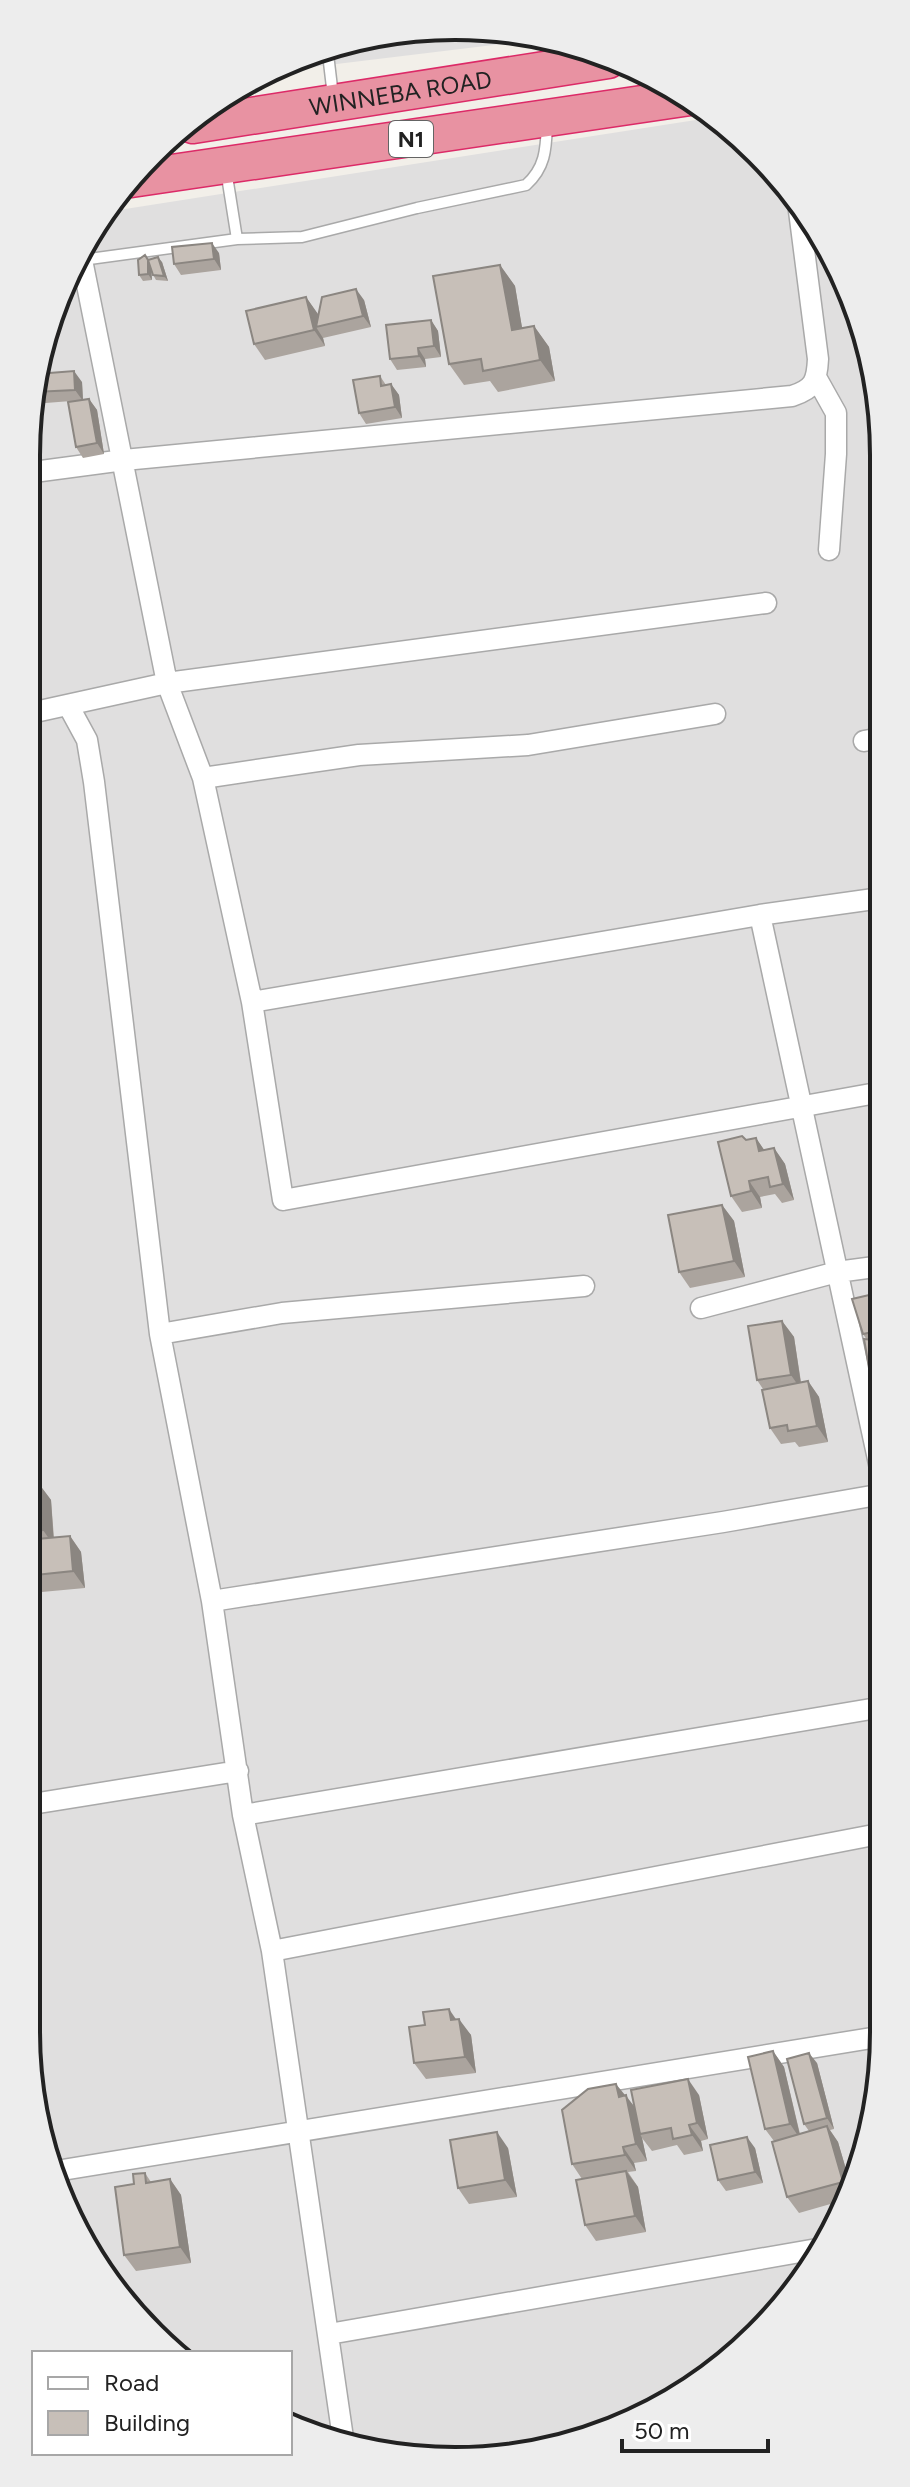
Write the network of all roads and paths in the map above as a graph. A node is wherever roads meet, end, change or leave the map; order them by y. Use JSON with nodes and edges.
{"nodes":[{"id":1,"x":329,"y":60,"type":"edge"},
{"id":2,"x":590,"y":63,"type":"edge"},
{"id":3,"x":669,"y":100,"type":"edge"},
{"id":4,"x":334,"y":102,"type":"junction"},
{"id":5,"x":547,"y":118,"type":"junction"},
{"id":6,"x":206,"y":123,"type":"edge"},
{"id":7,"x":225,"y":166,"type":"junction"},
{"id":8,"x":147,"y":177,"type":"edge"},
{"id":9,"x":801,"y":226,"type":"edge"},
{"id":10,"x":237,"y":239,"type":"junction"},
{"id":11,"x":90,"y":259,"type":"edge"},
{"id":12,"x":84,"y":269,"type":"edge"},
{"id":13,"x":817,"y":379,"type":"junction"},
{"id":14,"x":124,"y":460,"type":"junction"},
{"id":15,"x":40,"y":471,"type":"edge"},
{"id":16,"x":829,"y":550,"type":"dead end"},
{"id":17,"x":766,"y":603,"type":"dead end"},
{"id":18,"x":167,"y":683,"type":"junction"},
{"id":19,"x":68,"y":705,"type":"junction"},
{"id":20,"x":40,"y":711,"type":"edge"},
{"id":21,"x":715,"y":714,"type":"dead end"},
{"id":22,"x":203,"y":778,"type":"junction"},
{"id":23,"x":870,"y":900,"type":"edge"},
{"id":24,"x":760,"y":915,"type":"junction"},
{"id":25,"x":252,"y":1002,"type":"junction"},
{"id":26,"x":870,"y":1094,"type":"edge"},
{"id":27,"x":803,"y":1106,"type":"junction"},
{"id":28,"x":870,"y":1268,"type":"edge"},
{"id":29,"x":837,"y":1272,"type":"junction"},
{"id":30,"x":584,"y":1286,"type":"dead end"},
{"id":31,"x":701,"y":1308,"type":"dead end"},
{"id":32,"x":160,"y":1334,"type":"junction"},
{"id":33,"x":870,"y":1423,"type":"edge"},
{"id":34,"x":870,"y":1496,"type":"edge"},
{"id":35,"x":212,"y":1601,"type":"junction"},
{"id":36,"x":870,"y":1709,"type":"edge"},
{"id":37,"x":238,"y":1771,"type":"junction"},
{"id":38,"x":40,"y":1803,"type":"edge"},
{"id":39,"x":243,"y":1815,"type":"junction"},
{"id":40,"x":870,"y":1836,"type":"edge"},
{"id":41,"x":272,"y":1951,"type":"junction"},
{"id":42,"x":870,"y":2038,"type":"edge"},
{"id":43,"x":299,"y":2131,"type":"junction"},
{"id":44,"x":64,"y":2170,"type":"edge"},
{"id":45,"x":808,"y":2251,"type":"edge"},
{"id":46,"x":329,"y":2334,"type":"junction"},
{"id":47,"x":342,"y":2431,"type":"edge"}],
"edges":[{"from":1,"to":4,"type":"lane"},
{"from":2,"to":4,"type":"highway","name":"WINNEBA ROAD","number":"N1"},
{"from":3,"to":5,"type":"highway","name":"WINNEBA ROAD","number":"N1"},
{"from":4,"to":6,"type":"highway","name":"WINNEBA ROAD","number":"N1"},
{"from":5,"to":7,"type":"highway","name":"WINNEBA ROAD","number":"N1"},
{"from":5,"to":10,"type":"lane"},
{"from":7,"to":8,"type":"highway","name":"WINNEBA ROAD","number":"N1"},
{"from":7,"to":10,"type":"lane"},
{"from":9,"to":13,"type":"street"},
{"from":10,"to":11,"type":"lane"},
{"from":12,"to":14,"type":"street"},
{"from":13,"to":14,"type":"street"},
{"from":13,"to":16,"type":"street"},
{"from":14,"to":15,"type":"street"},
{"from":14,"to":18,"type":"street"},
{"from":17,"to":18,"type":"street"},
{"from":18,"to":19,"type":"street"},
{"from":18,"to":22,"type":"street"},
{"from":19,"to":20,"type":"street"},
{"from":19,"to":32,"type":"street"},
{"from":21,"to":22,"type":"street"},
{"from":22,"to":25,"type":"street"},
{"from":23,"to":24,"type":"street"},
{"from":24,"to":25,"type":"street"},
{"from":24,"to":27,"type":"street"},
{"from":25,"to":27,"type":"street"},
{"from":26,"to":27,"type":"street"},
{"from":27,"to":29,"type":"street"},
{"from":28,"to":29,"type":"street"},
{"from":29,"to":31,"type":"street"},
{"from":29,"to":33,"type":"street"},
{"from":30,"to":32,"type":"street"},
{"from":32,"to":35,"type":"street"},
{"from":34,"to":35,"type":"street"},
{"from":35,"to":37,"type":"street"},
{"from":36,"to":39,"type":"street"},
{"from":37,"to":38,"type":"street"},
{"from":37,"to":39,"type":"street"},
{"from":39,"to":41,"type":"street"},
{"from":40,"to":41,"type":"street"},
{"from":41,"to":43,"type":"street"},
{"from":42,"to":43,"type":"street"},
{"from":43,"to":44,"type":"street"},
{"from":43,"to":46,"type":"street"},
{"from":45,"to":46,"type":"street"},
{"from":46,"to":47,"type":"street"}]}
